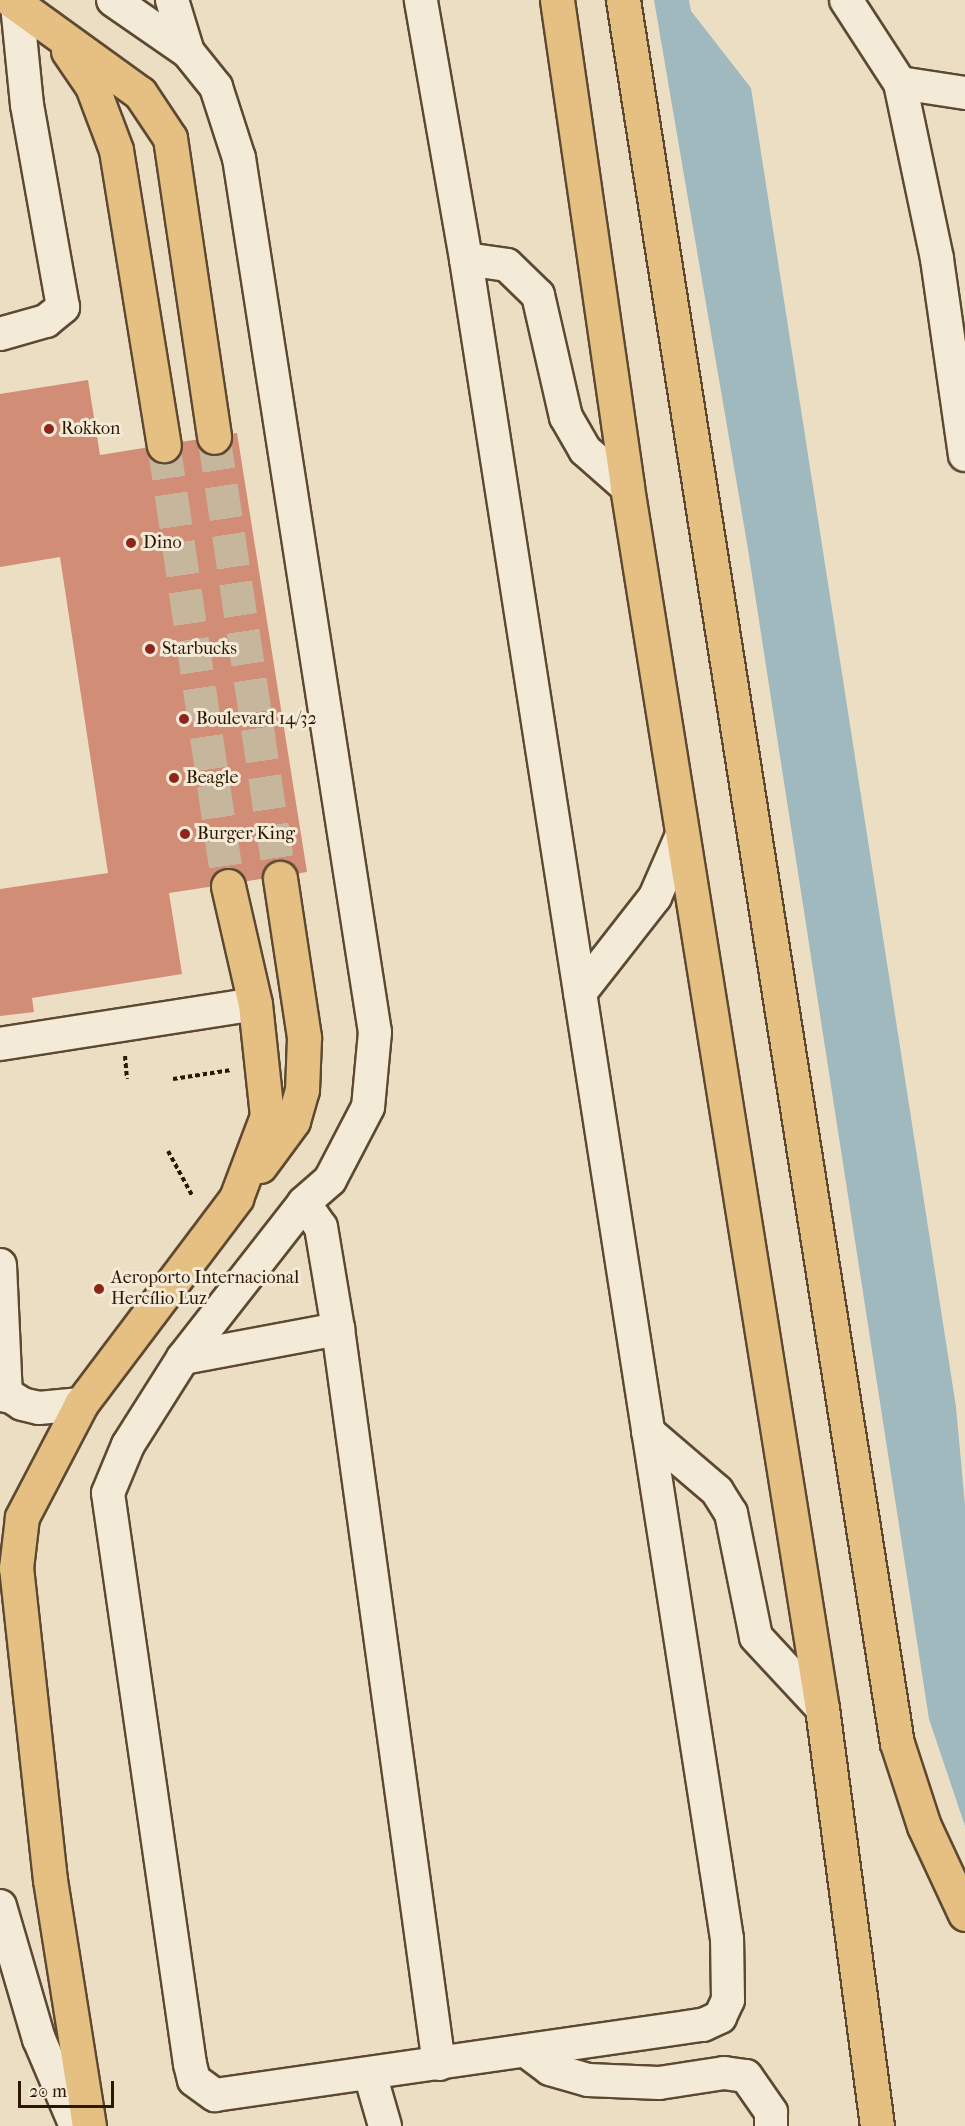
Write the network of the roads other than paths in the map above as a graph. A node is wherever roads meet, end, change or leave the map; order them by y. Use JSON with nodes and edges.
{"nodes":[{"id":1,"x":113,"y":0,"type":"edge"},
{"id":2,"x":172,"y":0,"type":"edge"},
{"id":3,"x":420,"y":0,"type":"edge"},
{"id":4,"x":557,"y":0,"type":"edge"},
{"id":5,"x":623,"y":0,"type":"edge"},
{"id":6,"x":846,"y":0,"type":"edge"},
{"id":7,"x":14,"y":2,"type":"edge"},
{"id":8,"x":58,"y":37,"type":"junction"},
{"id":9,"x":188,"y":52,"type":"junction"},
{"id":10,"x":900,"y":83,"type":"junction"},
{"id":11,"x":965,"y":93,"type":"edge"},
{"id":12,"x":466,"y":260,"type":"junction"},
{"id":13,"x":0,"y":334,"type":"edge"},
{"id":14,"x":214,"y":437,"type":"tunnel mouth"},
{"id":15,"x":164,"y":445,"type":"tunnel mouth"},
{"id":16,"x":965,"y":455,"type":"edge"},
{"id":17,"x":627,"y":487,"type":"junction"},
{"id":18,"x":682,"y":836,"type":"junction"},
{"id":19,"x":280,"y":878,"type":"tunnel mouth"},
{"id":20,"x":228,"y":886,"type":"tunnel mouth"},
{"id":21,"x":580,"y":993,"type":"junction"},
{"id":22,"x":255,"y":1004,"type":"junction"},
{"id":23,"x":0,"y":1044,"type":"edge"},
{"id":24,"x":246,"y":1180,"type":"junction"},
{"id":25,"x":304,"y":1203,"type":"junction"},
{"id":26,"x":0,"y":1265,"type":"edge"},
{"id":27,"x":338,"y":1329,"type":"junction"},
{"id":28,"x":183,"y":1358,"type":"junction"},
{"id":29,"x":3,"y":1393,"type":"edge"},
{"id":30,"x":81,"y":1404,"type":"junction"},
{"id":31,"x":648,"y":1432,"type":"junction"},
{"id":32,"x":822,"y":1708,"type":"junction"},
{"id":33,"x":0,"y":1906,"type":"edge"},
{"id":34,"x":965,"y":1914,"type":"edge"},
{"id":35,"x":526,"y":2051,"type":"junction"},
{"id":36,"x":439,"y":2064,"type":"junction"},
{"id":37,"x":370,"y":2074,"type":"junction"},
{"id":38,"x":76,"y":2126,"type":"edge"},
{"id":39,"x":89,"y":2126,"type":"edge"},
{"id":40,"x":385,"y":2126,"type":"edge"},
{"id":41,"x":771,"y":2126,"type":"edge"},
{"id":42,"x":877,"y":2126,"type":"edge"}],
"edges":[{"from":1,"to":9,"type":"lane"},
{"from":2,"to":9,"type":"lane"},
{"from":3,"to":12,"type":"lane"},
{"from":4,"to":17,"type":"main road"},
{"from":5,"to":34,"type":"main road"},
{"from":6,"to":10,"type":"lane"},
{"from":7,"to":8,"type":"main road"},
{"from":7,"to":13,"type":"lane"},
{"from":8,"to":14,"type":"main road"},
{"from":8,"to":15,"type":"main road"},
{"from":9,"to":25,"type":"lane"},
{"from":10,"to":11,"type":"lane"},
{"from":10,"to":16,"type":"lane"},
{"from":12,"to":17,"type":"lane"},
{"from":12,"to":21,"type":"lane"},
{"from":17,"to":18,"type":"main road"},
{"from":18,"to":21,"type":"lane"},
{"from":18,"to":32,"type":"main road"},
{"from":19,"to":24,"type":"main road"},
{"from":20,"to":22,"type":"main road"},
{"from":21,"to":31,"type":"lane"},
{"from":22,"to":23,"type":"lane"},
{"from":22,"to":24,"type":"main road"},
{"from":24,"to":30,"type":"main road"},
{"from":25,"to":27,"type":"lane"},
{"from":25,"to":28,"type":"lane"},
{"from":26,"to":29,"type":"lane"},
{"from":27,"to":28,"type":"lane"},
{"from":27,"to":36,"type":"lane"},
{"from":28,"to":37,"type":"lane"},
{"from":29,"to":30,"type":"lane"},
{"from":30,"to":39,"type":"main road"},
{"from":31,"to":32,"type":"lane"},
{"from":31,"to":35,"type":"lane"},
{"from":32,"to":42,"type":"main road"},
{"from":33,"to":38,"type":"lane"},
{"from":35,"to":36,"type":"lane"},
{"from":35,"to":41,"type":"lane"},
{"from":36,"to":37,"type":"lane"},
{"from":37,"to":40,"type":"lane"}]}
